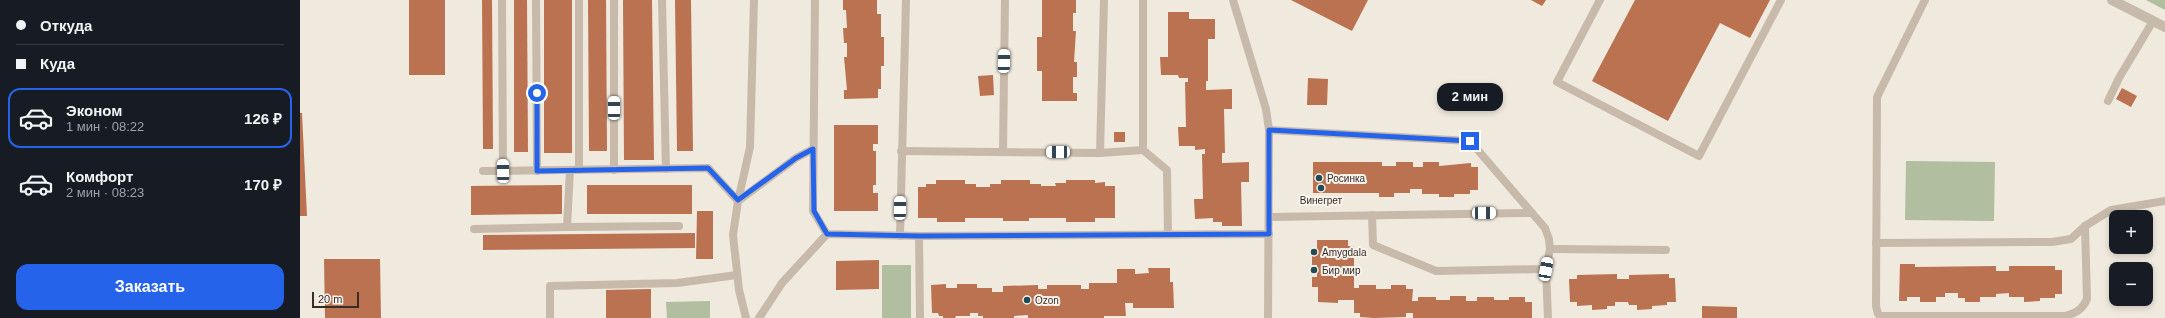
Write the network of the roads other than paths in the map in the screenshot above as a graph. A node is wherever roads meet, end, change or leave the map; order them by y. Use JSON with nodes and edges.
{"nodes":[{"id":1,"x":502,"y":0,"type":"edge"},
{"id":2,"x":536,"y":0,"type":"edge"},
{"id":3,"x":579,"y":0,"type":"edge"},
{"id":4,"x":614,"y":0,"type":"edge"},
{"id":5,"x":662,"y":0,"type":"edge"},
{"id":6,"x":754,"y":0,"type":"edge"},
{"id":7,"x":815,"y":0,"type":"edge"},
{"id":8,"x":906,"y":0,"type":"edge"},
{"id":9,"x":1005,"y":0,"type":"edge"},
{"id":10,"x":1104,"y":0,"type":"edge"},
{"id":11,"x":1143,"y":0,"type":"edge"},
{"id":12,"x":1233,"y":0,"type":"edge"},
{"id":13,"x":1600,"y":0,"type":"edge"},
{"id":14,"x":1781,"y":0,"type":"edge"},
{"id":15,"x":1925,"y":0,"type":"edge"},
{"id":16,"x":2112,"y":0,"type":"edge"},
{"id":17,"x":2154,"y":22,"type":"junction"},
{"id":18,"x":2165,"y":27,"type":"edge"},
{"id":19,"x":2108,"y":101,"type":"dead end"},
{"id":20,"x":1269,"y":130,"type":"junction"},
{"id":21,"x":813,"y":149,"type":"junction"},
{"id":22,"x":1143,"y":150,"type":"junction"},
{"id":23,"x":901,"y":151,"type":"junction"},
{"id":24,"x":1003,"y":152,"type":"junction"},
{"id":25,"x":1100,"y":153,"type":"junction"},
{"id":26,"x":666,"y":169,"type":"junction"},
{"id":27,"x":574,"y":170,"type":"junction"},
{"id":28,"x":614,"y":170,"type":"junction"},
{"id":29,"x":483,"y":171,"type":"dead end"},
{"id":30,"x":503,"y":171,"type":"junction"},
{"id":31,"x":537,"y":171,"type":"junction"},
{"id":32,"x":738,"y":200,"type":"junction"},
{"id":33,"x":2165,"y":201,"type":"edge"},
{"id":34,"x":1532,"y":212,"type":"junction"},
{"id":35,"x":1372,"y":215,"type":"junction"},
{"id":36,"x":1269,"y":217,"type":"junction"},
{"id":37,"x":679,"y":226,"type":"dead end"},
{"id":38,"x":2085,"y":226,"type":"junction"},
{"id":39,"x":567,"y":227,"type":"junction"},
{"id":40,"x":474,"y":229,"type":"dead end"},
{"id":41,"x":827,"y":234,"type":"junction"},
{"id":42,"x":1168,"y":234,"type":"junction"},
{"id":43,"x":1269,"y":234,"type":"junction"},
{"id":44,"x":900,"y":236,"type":"junction"},
{"id":45,"x":919,"y":236,"type":"junction"},
{"id":46,"x":1876,"y":243,"type":"junction"},
{"id":47,"x":1550,"y":249,"type":"junction"},
{"id":48,"x":1666,"y":250,"type":"dead end"},
{"id":49,"x":1546,"y":269,"type":"junction"},
{"id":50,"x":737,"y":275,"type":"junction"},
{"id":51,"x":550,"y":318,"type":"edge"},
{"id":52,"x":746,"y":318,"type":"edge"},
{"id":53,"x":759,"y":318,"type":"edge"},
{"id":54,"x":920,"y":318,"type":"edge"},
{"id":55,"x":1268,"y":318,"type":"edge"},
{"id":56,"x":1548,"y":318,"type":"edge"}],
"edges":[{"from":1,"to":30,"type":"lane"},
{"from":2,"to":31,"type":"lane"},
{"from":3,"to":27,"type":"lane"},
{"from":4,"to":28,"type":"lane"},
{"from":5,"to":26,"type":"lane"},
{"from":6,"to":32,"type":"lane"},
{"from":7,"to":21,"type":"lane"},
{"from":8,"to":23,"type":"lane"},
{"from":9,"to":24,"type":"lane"},
{"from":10,"to":25,"type":"lane"},
{"from":11,"to":22,"type":"lane"},
{"from":12,"to":20,"type":"lane"},
{"from":13,"to":14,"type":"lane"},
{"from":15,"to":46,"type":"lane"},
{"from":16,"to":17,"type":"street"},
{"from":17,"to":18,"type":"street"},
{"from":17,"to":19,"type":"lane"},
{"from":20,"to":34,"type":"lane"},
{"from":20,"to":36,"type":"lane"},
{"from":21,"to":32,"type":"lane"},
{"from":21,"to":41,"type":"lane"},
{"from":22,"to":25,"type":"lane"},
{"from":22,"to":42,"type":"lane"},
{"from":23,"to":24,"type":"lane"},
{"from":23,"to":44,"type":"lane"},
{"from":24,"to":25,"type":"lane"},
{"from":26,"to":28,"type":"lane"},
{"from":26,"to":32,"type":"lane"},
{"from":27,"to":28,"type":"lane"},
{"from":27,"to":31,"type":"lane"},
{"from":27,"to":39,"type":"lane"},
{"from":29,"to":30,"type":"lane"},
{"from":30,"to":31,"type":"lane"},
{"from":32,"to":50,"type":"lane"},
{"from":33,"to":38,"type":"lane"},
{"from":34,"to":35,"type":"lane"},
{"from":34,"to":47,"type":"lane"},
{"from":35,"to":36,"type":"lane"},
{"from":35,"to":49,"type":"lane"},
{"from":36,"to":43,"type":"lane"},
{"from":37,"to":39,"type":"lane"},
{"from":38,"to":46,"type":"lane"},
{"from":38,"to":46,"type":"lane"},
{"from":39,"to":40,"type":"lane"},
{"from":41,"to":44,"type":"lane"},
{"from":41,"to":53,"type":"lane"},
{"from":42,"to":43,"type":"lane"},
{"from":42,"to":45,"type":"lane"},
{"from":43,"to":55,"type":"lane"},
{"from":44,"to":45,"type":"lane"},
{"from":45,"to":54,"type":"lane"},
{"from":47,"to":48,"type":"lane"},
{"from":47,"to":49,"type":"lane"},
{"from":49,"to":56,"type":"lane"},
{"from":50,"to":51,"type":"lane"},
{"from":50,"to":52,"type":"lane"}]}
